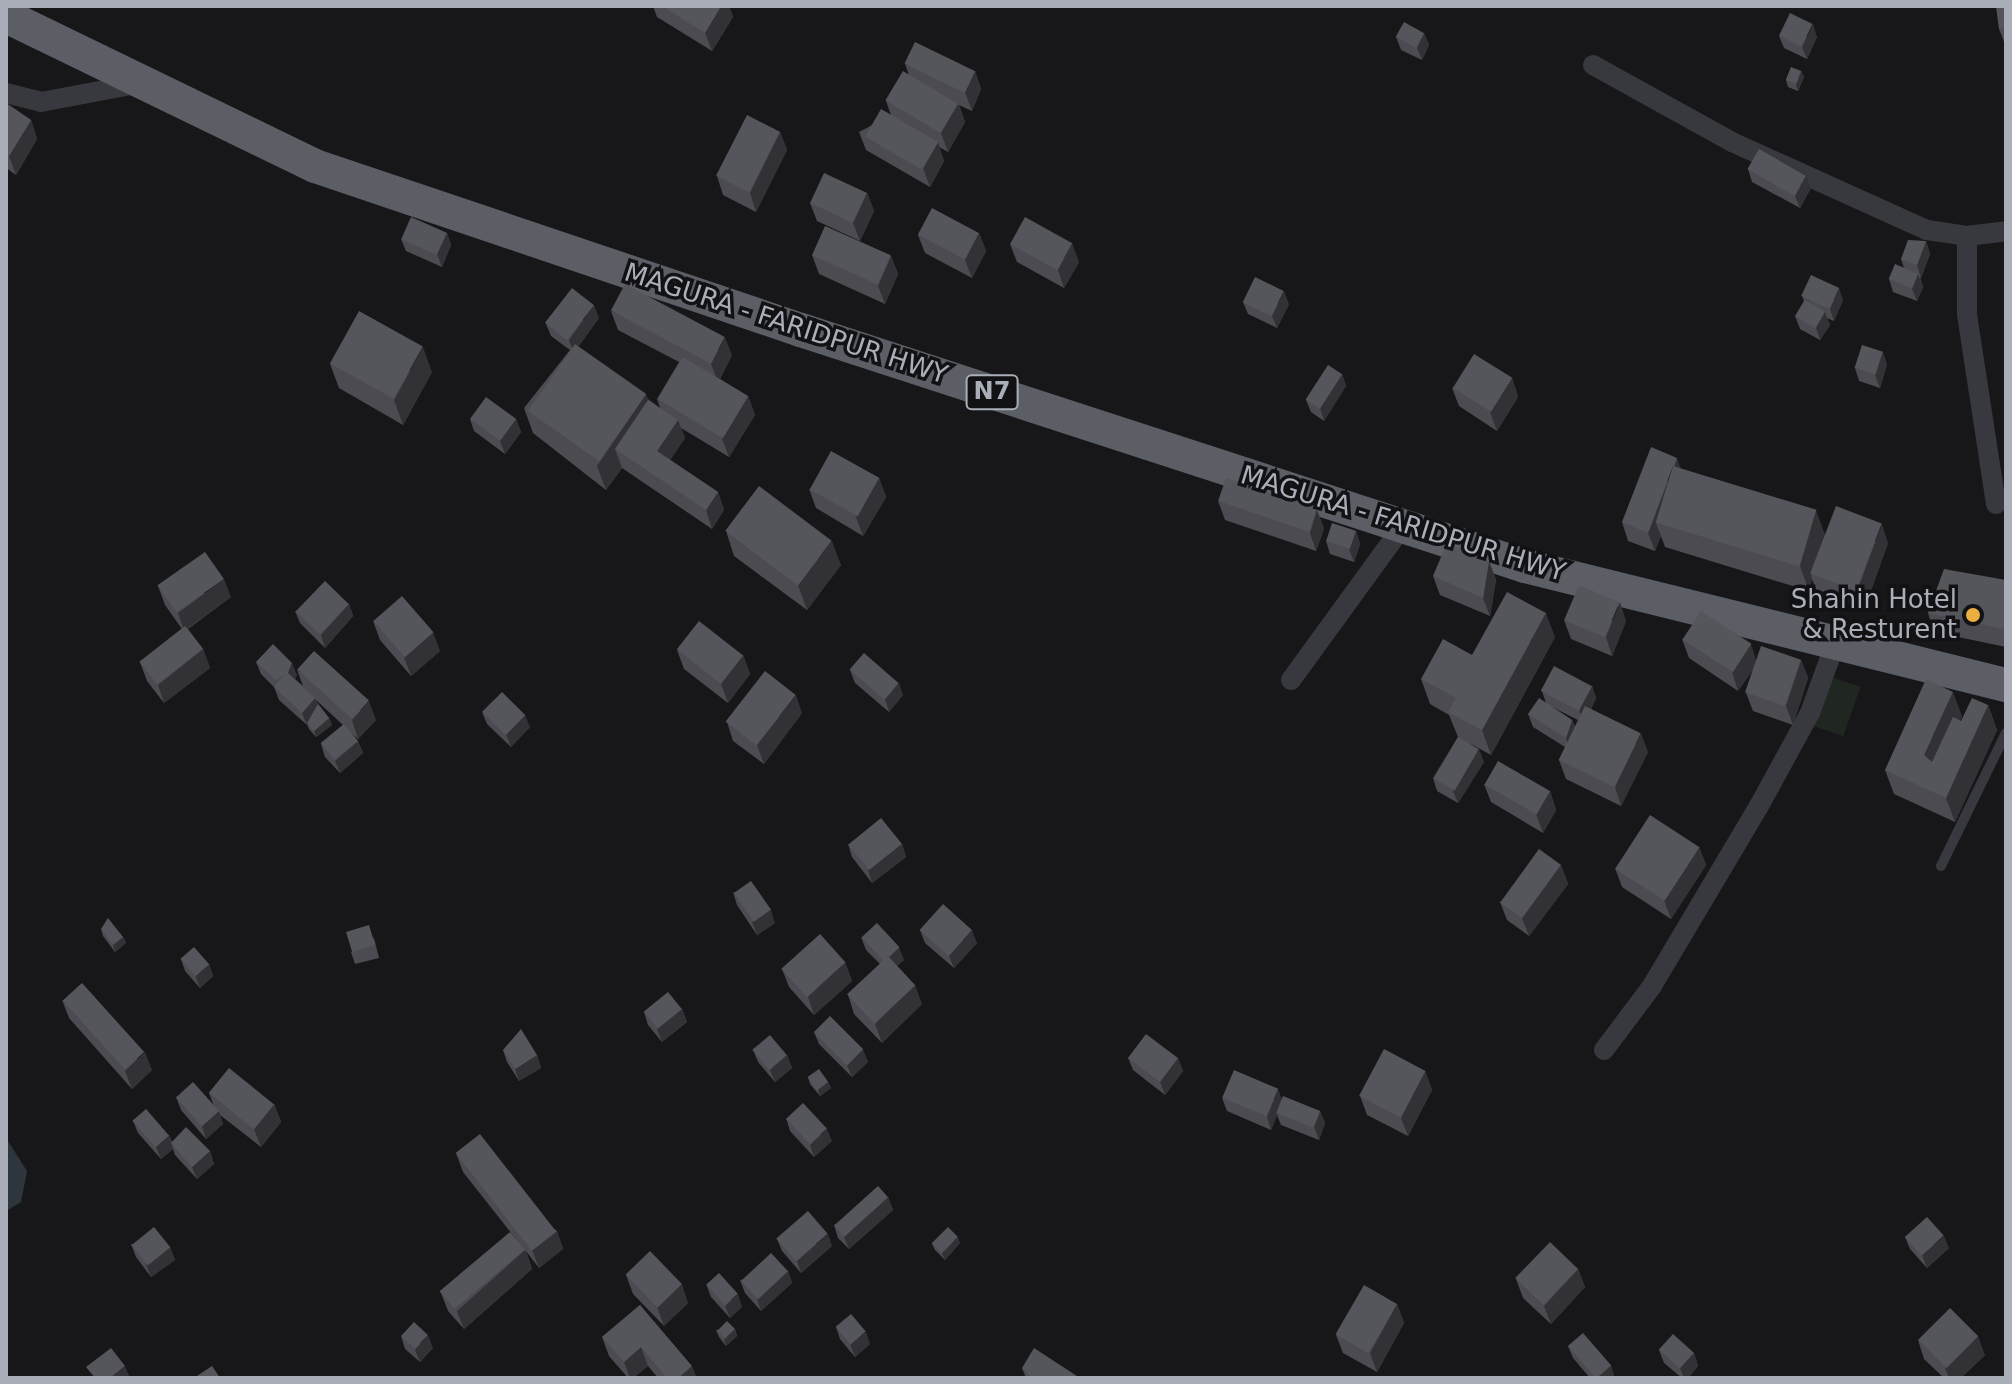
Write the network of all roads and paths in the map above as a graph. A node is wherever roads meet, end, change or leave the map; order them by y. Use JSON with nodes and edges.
{"nodes":[{"id":1,"x":6,"y":16,"type":"edge"},
{"id":2,"x":1593,"y":65,"type":"dead end"},
{"id":3,"x":136,"y":84,"type":"junction"},
{"id":4,"x":6,"y":93,"type":"edge"},
{"id":5,"x":2006,"y":231,"type":"edge"},
{"id":6,"x":1967,"y":236,"type":"junction"},
{"id":7,"x":1996,"y":504,"type":"dead end"},
{"id":8,"x":1403,"y":526,"type":"junction"},
{"id":9,"x":1836,"y":641,"type":"junction"},
{"id":10,"x":1291,"y":680,"type":"dead end"},
{"id":11,"x":2006,"y":685,"type":"edge"},
{"id":12,"x":2006,"y":733,"type":"edge"},
{"id":13,"x":1941,"y":866,"type":"dead end"},
{"id":14,"x":1604,"y":1050,"type":"dead end"}],
"edges":[{"from":1,"to":3,"type":"highway","name":"MAGURA - FARIDPUR HWY","number":"N7"},
{"from":2,"to":6,"type":"street"},
{"from":3,"to":4,"type":"street"},
{"from":3,"to":8,"type":"highway","name":"MAGURA - FARIDPUR HWY","number":"N7"},
{"from":5,"to":6,"type":"street"},
{"from":6,"to":7,"type":"street"},
{"from":8,"to":9,"type":"highway","name":"MAGURA - FARIDPUR HWY","number":"N7"},
{"from":8,"to":10,"type":"street"},
{"from":9,"to":11,"type":"highway","name":"MAGURA - FARIDPUR HWY","number":"N7"},
{"from":9,"to":14,"type":"street"},
{"from":12,"to":13,"type":"lane"}]}
